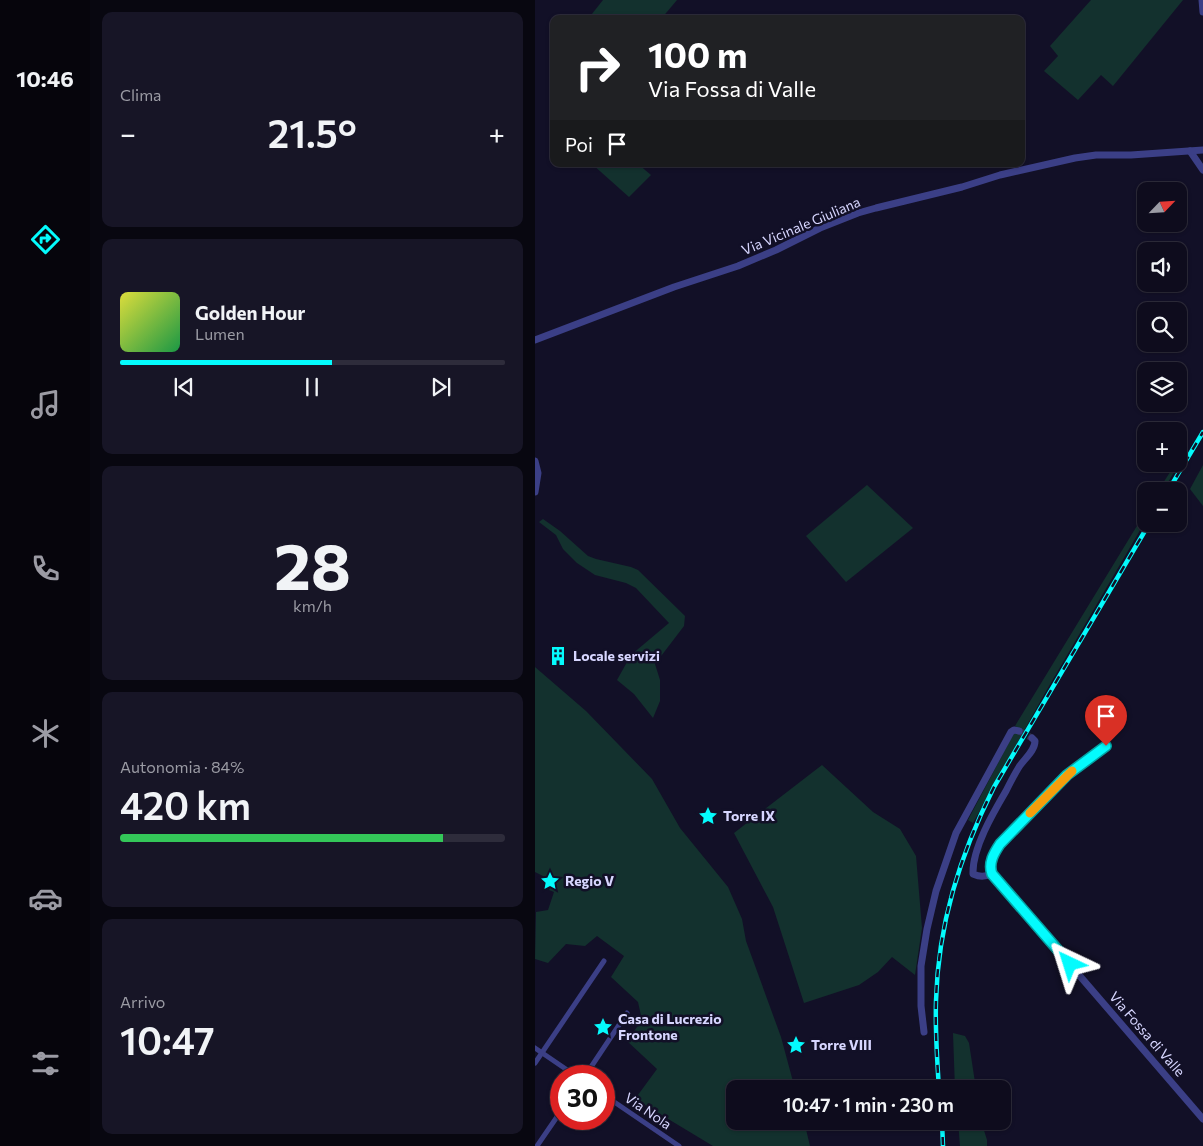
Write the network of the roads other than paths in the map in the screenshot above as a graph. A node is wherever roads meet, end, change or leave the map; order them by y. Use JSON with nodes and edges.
{"nodes":[{"id":1,"x":1202,"y":0,"type":"edge"},
{"id":2,"x":1203,"y":12,"type":"edge"},
{"id":3,"x":1203,"y":150,"type":"edge"},
{"id":4,"x":1190,"y":152,"type":"junction"},
{"id":5,"x":1203,"y":170,"type":"edge"},
{"id":6,"x":535,"y":340,"type":"edge"},
{"id":7,"x":535,"y":461,"type":"edge"},
{"id":8,"x":535,"y":492,"type":"edge"},
{"id":9,"x":1019,"y":731,"type":"dead end"},
{"id":10,"x":1032,"y":738,"type":"dead end"},
{"id":11,"x":1106,"y":746,"type":"dead end"},
{"id":12,"x":992,"y":874,"type":"junction"},
{"id":13,"x":604,"y":961,"type":"dead end"},
{"id":14,"x":627,"y":1013,"type":"dead end"},
{"id":15,"x":924,"y":1032,"type":"dead end"},
{"id":16,"x":535,"y":1048,"type":"edge"},
{"id":17,"x":542,"y":1052,"type":"junction"},
{"id":18,"x":535,"y":1063,"type":"edge"},
{"id":19,"x":560,"y":1065,"type":"edge"},
{"id":20,"x":592,"y":1065,"type":"edge"},
{"id":21,"x":615,"y":1102,"type":"edge"},
{"id":22,"x":1203,"y":1119,"type":"edge"},
{"id":23,"x":550,"y":1127,"type":"edge"},
{"id":24,"x":537,"y":1146,"type":"edge"},
{"id":25,"x":679,"y":1146,"type":"edge"}],
"edges":[{"from":1,"to":2,"type":"street"},
{"from":3,"to":4,"type":"street","name":"Via Vicinale Giuliana"},
{"from":4,"to":5,"type":"street"},
{"from":4,"to":6,"type":"street","name":"Via Vicinale Giuliana"},
{"from":7,"to":8,"type":"street"},
{"from":9,"to":15,"type":"street"},
{"from":10,"to":12,"type":"street"},
{"from":11,"to":12,"type":"street"},
{"from":12,"to":22,"type":"street","name":"Via Fossa di Valle"},
{"from":13,"to":17,"type":"street"},
{"from":14,"to":20,"type":"street"},
{"from":16,"to":17,"type":"street"},
{"from":17,"to":18,"type":"street"},
{"from":17,"to":19,"type":"street"},
{"from":21,"to":25,"type":"street","name":"Via Nola"},
{"from":23,"to":24,"type":"street"}]}
